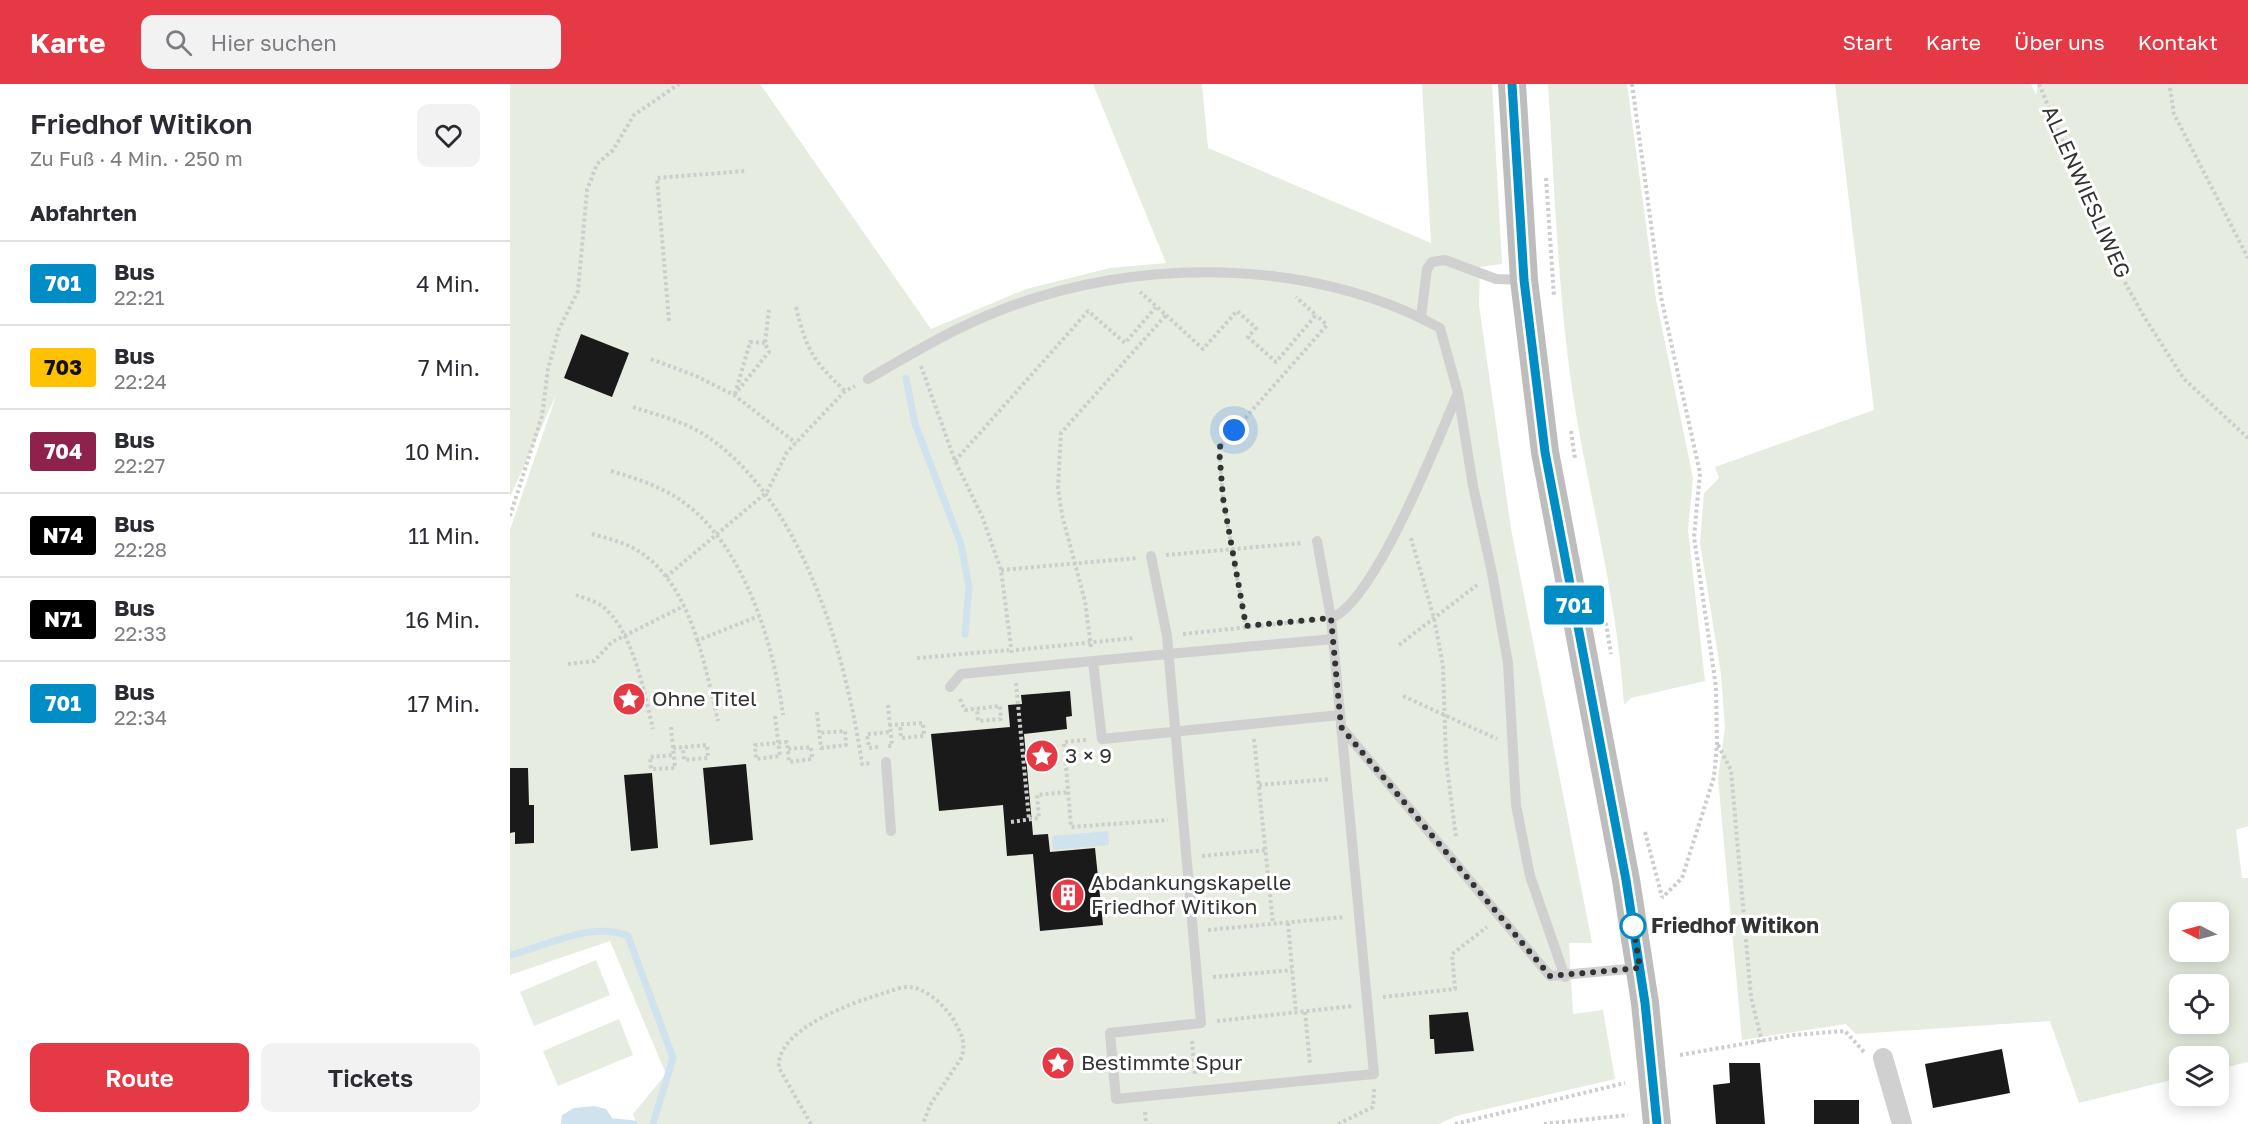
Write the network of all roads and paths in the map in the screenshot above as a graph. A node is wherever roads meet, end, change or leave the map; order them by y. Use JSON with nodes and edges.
{"nodes":[{"id":1,"x":679,"y":84,"type":"edge"},
{"id":2,"x":1512,"y":84,"type":"edge"},
{"id":3,"x":1632,"y":84,"type":"edge"},
{"id":4,"x":2039,"y":84,"type":"edge"},
{"id":5,"x":2170,"y":88,"type":"dead end"},
{"id":6,"x":745,"y":171,"type":"dead end"},
{"id":7,"x":1546,"y":176,"type":"dead end"},
{"id":8,"x":2248,"y":258,"type":"edge"},
{"id":9,"x":1273,"y":277,"type":"junction"},
{"id":10,"x":1124,"y":278,"type":"junction"},
{"id":11,"x":1524,"y":280,"type":"junction"},
{"id":12,"x":1554,"y":302,"type":"dead end"},
{"id":13,"x":796,"y":307,"type":"dead end"},
{"id":14,"x":1156,"y":307,"type":"junction"},
{"id":15,"x":770,"y":310,"type":"dead end"},
{"id":16,"x":1166,"y":315,"type":"junction"},
{"id":17,"x":1316,"y":315,"type":"junction"},
{"id":18,"x":1421,"y":317,"type":"junction"},
{"id":19,"x":669,"y":321,"type":"dead end"},
{"id":20,"x":765,"y":343,"type":"junction"},
{"id":21,"x":915,"y":351,"type":"junction"},
{"id":22,"x":651,"y":359,"type":"dead end"},
{"id":23,"x":868,"y":379,"type":"joint"},
{"id":24,"x":844,"y":391,"type":"junction"},
{"id":25,"x":1458,"y":393,"type":"junction"},
{"id":26,"x":734,"y":394,"type":"junction"},
{"id":27,"x":633,"y":407,"type":"dead end"},
{"id":28,"x":1570,"y":426,"type":"dead end"},
{"id":29,"x":2248,"y":438,"type":"edge"},
{"id":30,"x":796,"y":443,"type":"junction"},
{"id":31,"x":955,"y":461,"type":"junction"},
{"id":32,"x":611,"y":471,"type":"dead end"},
{"id":33,"x":1577,"y":471,"type":"dead end"},
{"id":34,"x":767,"y":492,"type":"junction"},
{"id":35,"x":1406,"y":514,"type":"junction"},
{"id":36,"x":510,"y":516,"type":"edge"},
{"id":37,"x":592,"y":534,"type":"dead end"},
{"id":38,"x":716,"y":534,"type":"junction"},
{"id":39,"x":1317,"y":541,"type":"dead end"},
{"id":40,"x":1151,"y":556,"type":"dead end"},
{"id":41,"x":1492,"y":573,"type":"junction"},
{"id":42,"x":666,"y":577,"type":"junction"},
{"id":43,"x":576,"y":595,"type":"dead end"},
{"id":44,"x":1602,"y":603,"type":"dead end"},
{"id":45,"x":684,"y":606,"type":"junction"},
{"id":46,"x":759,"y":616,"type":"junction"},
{"id":47,"x":1331,"y":618,"type":"junction"},
{"id":48,"x":1434,"y":618,"type":"junction"},
{"id":49,"x":1246,"y":626,"type":"junction"},
{"id":50,"x":624,"y":636,"type":"junction"},
{"id":51,"x":1167,"y":636,"type":"junction"},
{"id":52,"x":1333,"y":639,"type":"junction"},
{"id":53,"x":696,"y":641,"type":"junction"},
{"id":54,"x":1090,"y":642,"type":"junction"},
{"id":55,"x":1399,"y":645,"type":"dead end"},
{"id":56,"x":1247,"y":647,"type":"junction"},
{"id":57,"x":1011,"y":650,"type":"junction"},
{"id":58,"x":1168,"y":654,"type":"junction"},
{"id":59,"x":1611,"y":656,"type":"dead end"},
{"id":60,"x":917,"y":658,"type":"dead end"},
{"id":61,"x":1093,"y":661,"type":"junction"},
{"id":62,"x":568,"y":664,"type":"dead end"},
{"id":63,"x":1015,"y":668,"type":"junction"},
{"id":64,"x":950,"y":687,"type":"joint"},
{"id":65,"x":1403,"y":696,"type":"dead end"},
{"id":66,"x":1017,"y":701,"type":"dead end"},
{"id":67,"x":888,"y":705,"type":"dead end"},
{"id":68,"x":977,"y":708,"type":"junction"},
{"id":69,"x":817,"y":712,"type":"dead end"},
{"id":70,"x":1446,"y":714,"type":"junction"},
{"id":71,"x":783,"y":715,"type":"dead end"},
{"id":72,"x":1340,"y":715,"type":"junction"},
{"id":73,"x":775,"y":716,"type":"dead end"},
{"id":74,"x":718,"y":722,"type":"dead end"},
{"id":75,"x":1253,"y":724,"type":"junction"},
{"id":76,"x":890,"y":725,"type":"junction"},
{"id":77,"x":900,"y":725,"type":"junction"},
{"id":78,"x":671,"y":727,"type":"dead end"},
{"id":79,"x":1341,"y":727,"type":"junction"},
{"id":80,"x":653,"y":729,"type":"dead end"},
{"id":81,"x":1175,"y":731,"type":"junction"},
{"id":82,"x":890,"y":732,"type":"junction"},
{"id":83,"x":819,"y":733,"type":"junction"},
{"id":84,"x":1102,"y":739,"type":"junction"},
{"id":85,"x":778,"y":743,"type":"junction"},
{"id":86,"x":1717,"y":744,"type":"junction"},
{"id":87,"x":1511,"y":746,"type":"junction"},
{"id":88,"x":683,"y":747,"type":"junction"},
{"id":89,"x":673,"y":748,"type":"junction"},
{"id":90,"x":788,"y":749,"type":"junction"},
{"id":91,"x":674,"y":755,"type":"junction"},
{"id":92,"x":886,"y":762,"type":"dead end"},
{"id":93,"x":862,"y":764,"type":"dead end"},
{"id":94,"x":1346,"y":778,"type":"junction"},
{"id":95,"x":1259,"y":785,"type":"junction"},
{"id":96,"x":1068,"y":792,"type":"junction"},
{"id":97,"x":1029,"y":819,"type":"junction"},
{"id":98,"x":1183,"y":819,"type":"junction"},
{"id":99,"x":1011,"y":822,"type":"dead end"},
{"id":100,"x":891,"y":831,"type":"dead end"},
{"id":101,"x":1640,"y":834,"type":"dead end"},
{"id":102,"x":1266,"y":850,"type":"junction"},
{"id":103,"x":1187,"y":858,"type":"junction"},
{"id":104,"x":1463,"y":870,"type":"junction"},
{"id":105,"x":1359,"y":916,"type":"junction"},
{"id":106,"x":1500,"y":917,"type":"junction"},
{"id":107,"x":1288,"y":923,"type":"junction"},
{"id":108,"x":1273,"y":924,"type":"junction"},
{"id":109,"x":1193,"y":932,"type":"junction"},
{"id":110,"x":1640,"y":968,"type":"junction"},
{"id":111,"x":1292,"y":970,"type":"junction"},
{"id":112,"x":1565,"y":977,"type":"junction"},
{"id":113,"x":1197,"y":978,"type":"junction"},
{"id":114,"x":1367,"y":1002,"type":"junction"},
{"id":115,"x":1305,"y":1012,"type":"junction"},
{"id":116,"x":1296,"y":1013,"type":"junction"},
{"id":117,"x":1196,"y":1024,"type":"junction"},
{"id":118,"x":1762,"y":1042,"type":"junction"},
{"id":119,"x":1862,"y":1051,"type":"dead end"},
{"id":120,"x":1680,"y":1055,"type":"dead end"},
{"id":121,"x":1883,"y":1058,"type":"dead end"},
{"id":122,"x":1374,"y":1074,"type":"junction"},
{"id":123,"x":1311,"y":1080,"type":"junction"},
{"id":124,"x":1625,"y":1083,"type":"dead end"},
{"id":125,"x":1196,"y":1091,"type":"junction"},
{"id":126,"x":1628,"y":1115,"type":"dead end"},
{"id":127,"x":811,"y":1124,"type":"edge"},
{"id":128,"x":923,"y":1124,"type":"edge"},
{"id":129,"x":1338,"y":1124,"type":"edge"},
{"id":130,"x":1455,"y":1124,"type":"edge"},
{"id":131,"x":1545,"y":1124,"type":"edge"},
{"id":132,"x":1657,"y":1124,"type":"edge"},
{"id":133,"x":1902,"y":1124,"type":"edge"}],
"edges":[{"from":1,"to":36,"type":"path"},
{"from":2,"to":11,"type":"main road"},
{"from":3,"to":86,"type":"path"},
{"from":4,"to":29,"type":"path","name":"ALLENWIESLIWEG"},
{"from":5,"to":8,"type":"path"},
{"from":6,"to":19,"type":"path"},
{"from":7,"to":12,"type":"path"},
{"from":9,"to":10,"type":"lane"},
{"from":9,"to":17,"type":"path"},
{"from":9,"to":18,"type":"lane"},
{"from":10,"to":14,"type":"path"},
{"from":10,"to":21,"type":"lane"},
{"from":11,"to":18,"type":"lane"},
{"from":11,"to":110,"type":"main road"},
{"from":13,"to":24,"type":"path"},
{"from":14,"to":16,"type":"path"},
{"from":14,"to":31,"type":"path"},
{"from":15,"to":20,"type":"path"},
{"from":16,"to":17,"type":"path"},
{"from":16,"to":54,"type":"path"},
{"from":17,"to":49,"type":"path"},
{"from":18,"to":25,"type":"lane"},
{"from":20,"to":26,"type":"path"},
{"from":20,"to":26,"type":"path"},
{"from":21,"to":23,"type":"lane"},
{"from":21,"to":31,"type":"path"},
{"from":22,"to":26,"type":"path"},
{"from":23,"to":24,"type":"path"},
{"from":24,"to":30,"type":"path"},
{"from":25,"to":35,"type":"lane"},
{"from":25,"to":41,"type":"lane"},
{"from":26,"to":30,"type":"path"},
{"from":27,"to":34,"type":"path"},
{"from":28,"to":33,"type":"path"},
{"from":30,"to":34,"type":"path"},
{"from":31,"to":57,"type":"path"},
{"from":32,"to":38,"type":"path"},
{"from":34,"to":38,"type":"path"},
{"from":34,"to":93,"type":"path"},
{"from":35,"to":47,"type":"lane"},
{"from":35,"to":48,"type":"path"},
{"from":37,"to":42,"type":"path"},
{"from":38,"to":42,"type":"path"},
{"from":38,"to":46,"type":"path"},
{"from":39,"to":47,"type":"lane"},
{"from":40,"to":51,"type":"lane"},
{"from":41,"to":48,"type":"path"},
{"from":41,"to":87,"type":"lane"},
{"from":42,"to":45,"type":"path"},
{"from":43,"to":50,"type":"path"},
{"from":44,"to":59,"type":"path"},
{"from":45,"to":50,"type":"path"},
{"from":45,"to":53,"type":"path"},
{"from":46,"to":53,"type":"path"},
{"from":46,"to":71,"type":"path"},
{"from":47,"to":49,"type":"path"},
{"from":47,"to":52,"type":"lane"},
{"from":48,"to":55,"type":"path"},
{"from":48,"to":70,"type":"path"},
{"from":49,"to":51,"type":"path"},
{"from":49,"to":56,"type":"path"},
{"from":50,"to":62,"type":"path"},
{"from":50,"to":80,"type":"path"},
{"from":51,"to":54,"type":"path"},
{"from":51,"to":58,"type":"lane"},
{"from":52,"to":56,"type":"lane"},
{"from":52,"to":72,"type":"lane"},
{"from":53,"to":74,"type":"path"},
{"from":54,"to":57,"type":"path"},
{"from":54,"to":61,"type":"path"},
{"from":56,"to":58,"type":"lane"},
{"from":57,"to":60,"type":"path"},
{"from":57,"to":63,"type":"path"},
{"from":58,"to":61,"type":"lane"},
{"from":58,"to":81,"type":"lane"},
{"from":61,"to":63,"type":"lane"},
{"from":61,"to":84,"type":"lane"},
{"from":63,"to":64,"type":"lane"},
{"from":64,"to":68,"type":"path"},
{"from":65,"to":70,"type":"path"},
{"from":66,"to":97,"type":"path"},
{"from":67,"to":76,"type":"path"},
{"from":68,"to":68,"type":"path"},
{"from":69,"to":83,"type":"path"},
{"from":70,"to":87,"type":"path"},
{"from":70,"to":104,"type":"path"},
{"from":72,"to":75,"type":"lane"},
{"from":72,"to":79,"type":"lane"},
{"from":73,"to":85,"type":"path"},
{"from":75,"to":81,"type":"lane"},
{"from":75,"to":95,"type":"path"},
{"from":76,"to":77,"type":"path"},
{"from":76,"to":82,"type":"path"},
{"from":77,"to":77,"type":"path"},
{"from":78,"to":89,"type":"path"},
{"from":79,"to":94,"type":"lane"},
{"from":79,"to":104,"type":"lane"},
{"from":81,"to":84,"type":"lane"},
{"from":81,"to":98,"type":"lane"},
{"from":82,"to":82,"type":"path"},
{"from":83,"to":83,"type":"path"},
{"from":84,"to":96,"type":"path"},
{"from":85,"to":85,"type":"path"},
{"from":85,"to":90,"type":"path"},
{"from":86,"to":101,"type":"path"},
{"from":86,"to":118,"type":"path"},
{"from":87,"to":112,"type":"lane"},
{"from":88,"to":88,"type":"path"},
{"from":88,"to":89,"type":"path"},
{"from":89,"to":91,"type":"path"},
{"from":90,"to":90,"type":"path"},
{"from":91,"to":91,"type":"path"},
{"from":92,"to":100,"type":"lane"},
{"from":94,"to":95,"type":"path"},
{"from":94,"to":105,"type":"lane"},
{"from":95,"to":102,"type":"path"},
{"from":96,"to":97,"type":"path"},
{"from":96,"to":98,"type":"path"},
{"from":97,"to":99,"type":"path"},
{"from":98,"to":103,"type":"lane"},
{"from":102,"to":103,"type":"path"},
{"from":102,"to":108,"type":"path"},
{"from":103,"to":109,"type":"lane"},
{"from":104,"to":106,"type":"lane"},
{"from":105,"to":107,"type":"path"},
{"from":105,"to":114,"type":"lane"},
{"from":106,"to":112,"type":"lane"},
{"from":106,"to":114,"type":"path"},
{"from":107,"to":108,"type":"path"},
{"from":107,"to":111,"type":"path"},
{"from":108,"to":109,"type":"path"},
{"from":109,"to":113,"type":"lane"},
{"from":110,"to":112,"type":"lane"},
{"from":110,"to":132,"type":"main road"},
{"from":111,"to":113,"type":"path"},
{"from":111,"to":116,"type":"path"},
{"from":113,"to":117,"type":"lane"},
{"from":114,"to":115,"type":"path"},
{"from":114,"to":122,"type":"lane"},
{"from":115,"to":116,"type":"path"},
{"from":115,"to":123,"type":"path"},
{"from":116,"to":117,"type":"path"},
{"from":117,"to":125,"type":"path"},
{"from":117,"to":125,"type":"lane"},
{"from":118,"to":119,"type":"path"},
{"from":118,"to":120,"type":"path"},
{"from":121,"to":133,"type":"street"},
{"from":122,"to":123,"type":"lane"},
{"from":122,"to":129,"type":"path"},
{"from":123,"to":125,"type":"lane"},
{"from":124,"to":130,"type":"path"},
{"from":126,"to":131,"type":"path"},
{"from":127,"to":128,"type":"path"}]}
